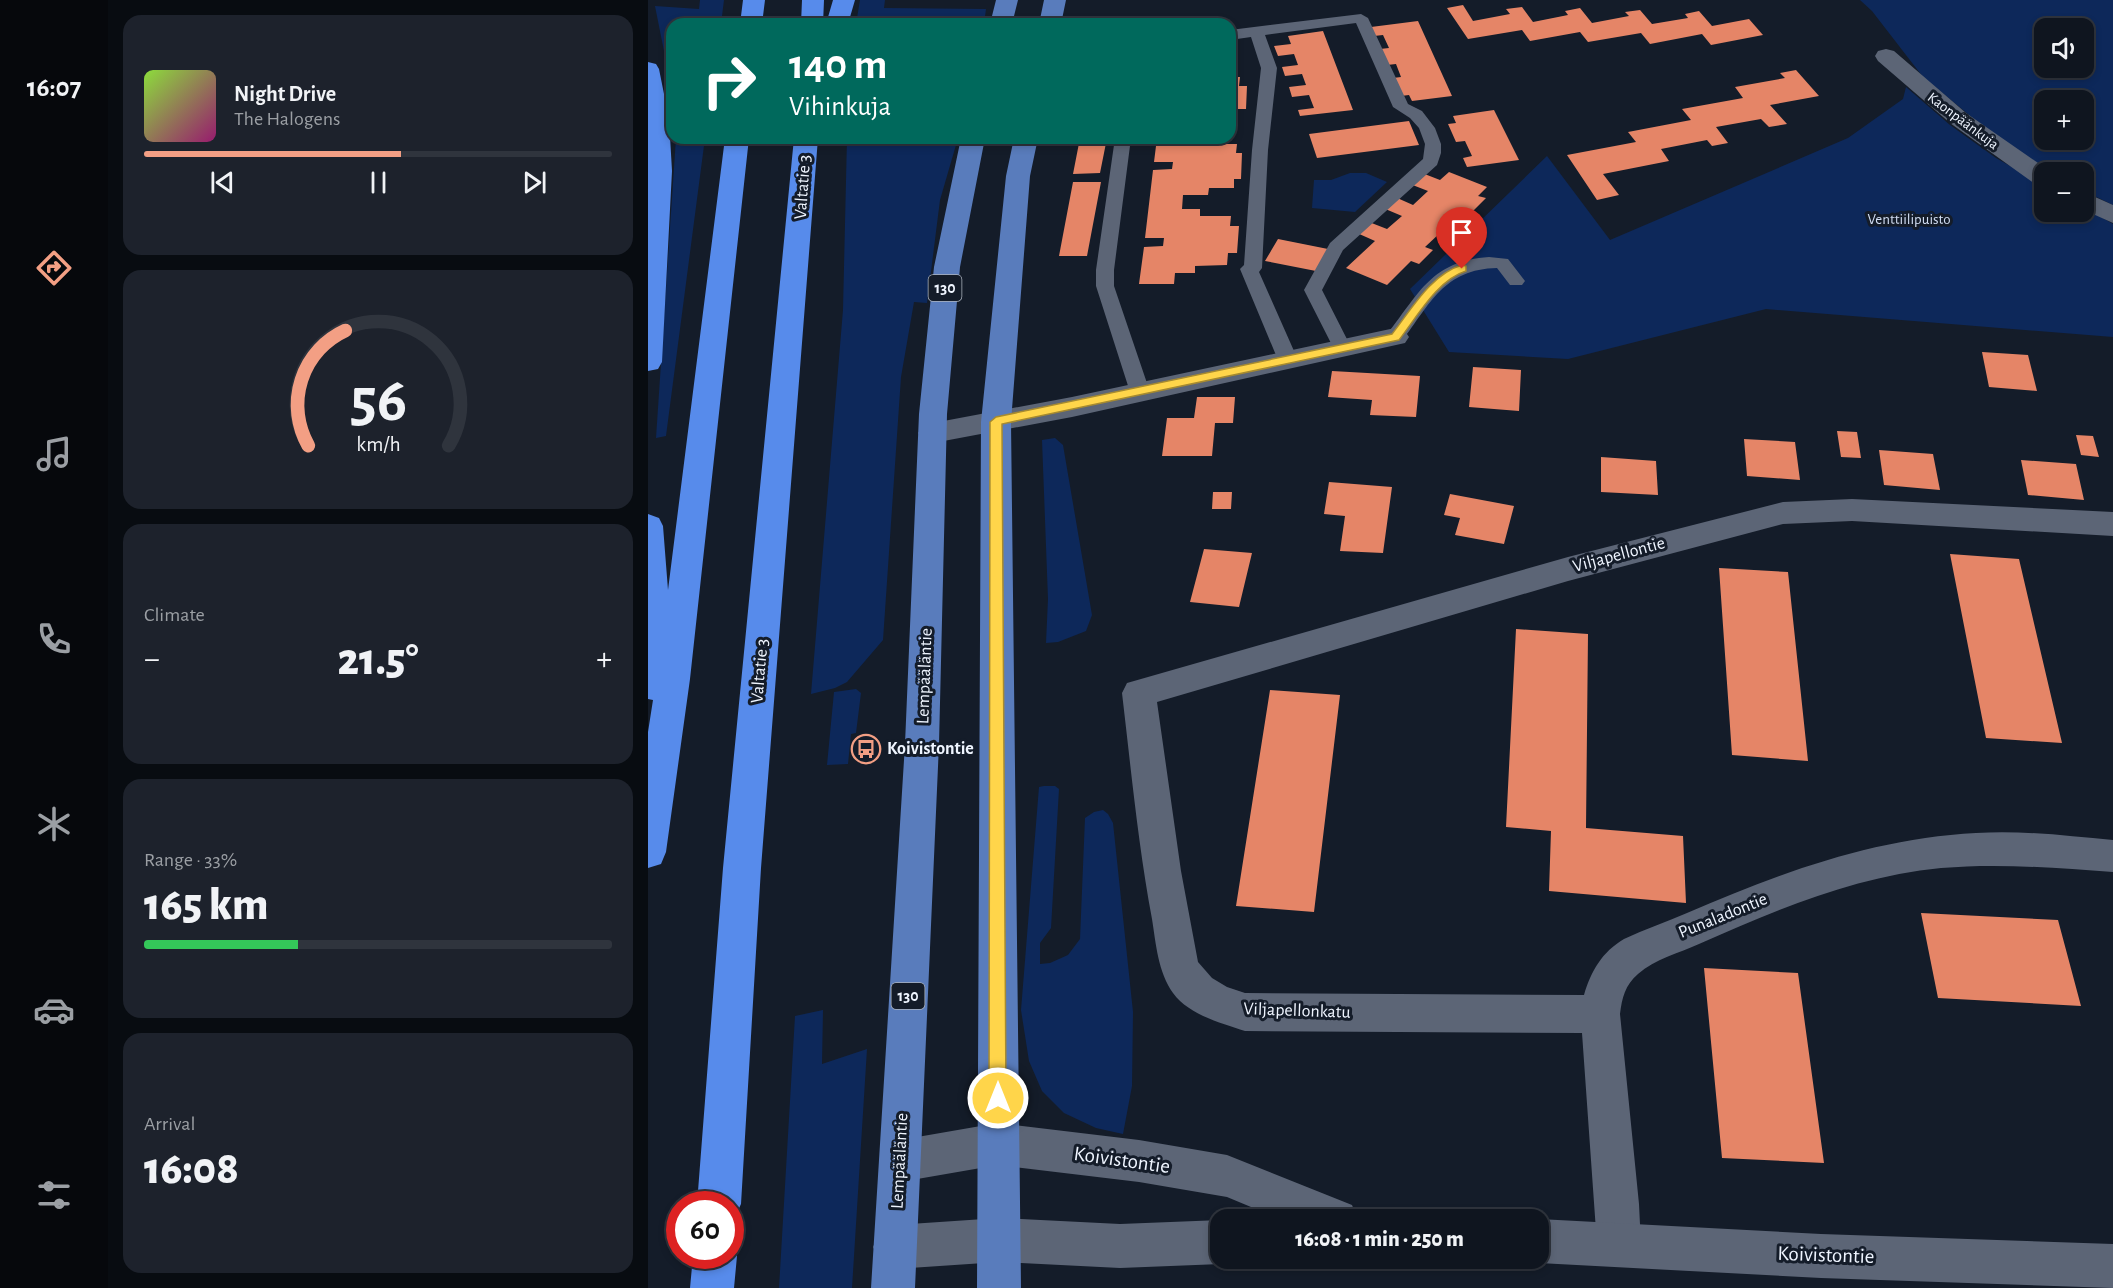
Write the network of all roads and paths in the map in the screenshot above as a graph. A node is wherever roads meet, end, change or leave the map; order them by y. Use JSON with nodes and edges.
{"nodes":[{"id":1,"x":754,"y":0,"type":"edge"},
{"id":2,"x":813,"y":0,"type":"edge"},
{"id":3,"x":844,"y":0,"type":"edge"},
{"id":4,"x":1007,"y":0,"type":"edge"},
{"id":5,"x":1055,"y":0,"type":"edge"},
{"id":6,"x":752,"y":18,"type":"edge"},
{"id":7,"x":812,"y":18,"type":"edge"},
{"id":8,"x":839,"y":18,"type":"edge"},
{"id":9,"x":1002,"y":18,"type":"edge"},
{"id":10,"x":1051,"y":18,"type":"edge"},
{"id":11,"x":1257,"y":32,"type":"junction"},
{"id":12,"x":1236,"y":34,"type":"edge"},
{"id":13,"x":1886,"y":57,"type":"dead end"},
{"id":14,"x":648,"y":69,"type":"edge"},
{"id":15,"x":736,"y":144,"type":"edge"},
{"id":16,"x":805,"y":144,"type":"edge"},
{"id":17,"x":972,"y":144,"type":"edge"},
{"id":18,"x":1025,"y":144,"type":"edge"},
{"id":19,"x":1122,"y":144,"type":"edge"},
{"id":20,"x":2034,"y":172,"type":"edge"},
{"id":21,"x":2094,"y":205,"type":"edge"},
{"id":22,"x":2113,"y":215,"type":"edge"},
{"id":23,"x":1516,"y":282,"type":"dead end"},
{"id":24,"x":1395,"y":337,"type":"joint"},
{"id":25,"x":1343,"y":349,"type":"junction"},
{"id":26,"x":1288,"y":360,"type":"junction"},
{"id":27,"x":648,"y":362,"type":"edge"},
{"id":28,"x":1140,"y":392,"type":"junction"},
{"id":29,"x":996,"y":422,"type":"junction"},
{"id":30,"x":933,"y":433,"type":"junction"},
{"id":31,"x":2113,"y":524,"type":"edge"},
{"id":32,"x":648,"y":526,"type":"edge"},
{"id":33,"x":1139,"y":693,"type":"joint"},
{"id":34,"x":661,"y":761,"type":"junction"},
{"id":35,"x":648,"y":852,"type":"edge"},
{"id":36,"x":2113,"y":855,"type":"edge"},
{"id":37,"x":1600,"y":1014,"type":"junction"},
{"id":38,"x":998,"y":1144,"type":"junction"},
{"id":39,"x":900,"y":1161,"type":"junction"},
{"id":40,"x":720,"y":1191,"type":"edge"},
{"id":41,"x":1310,"y":1209,"type":"edge"},
{"id":42,"x":999,"y":1240,"type":"junction"},
{"id":43,"x":1210,"y":1242,"type":"edge"},
{"id":44,"x":1549,"y":1242,"type":"edge"},
{"id":45,"x":1619,"y":1245,"type":"junction"},
{"id":46,"x":2113,"y":1266,"type":"edge"},
{"id":47,"x":894,"y":1268,"type":"edge"},
{"id":48,"x":714,"y":1269,"type":"edge"},
{"id":49,"x":712,"y":1288,"type":"edge"},
{"id":50,"x":999,"y":1288,"type":"edge"}],
"edges":[{"from":1,"to":6,"type":"highway"},
{"from":2,"to":7,"type":"highway"},
{"from":3,"to":8,"type":"highway"},
{"from":4,"to":9,"type":"main road"},
{"from":5,"to":10,"type":"main road"},
{"from":11,"to":12,"type":"lane"},
{"from":11,"to":25,"type":"lane"},
{"from":11,"to":26,"type":"lane"},
{"from":13,"to":20,"type":"street","name":"Kaonpäänkuja"},
{"from":14,"to":27,"type":"highway"},
{"from":15,"to":34,"type":"highway"},
{"from":16,"to":40,"type":"highway","name":"Valtatie 3"},
{"from":17,"to":30,"type":"main road","name":"Lempääläntie","number":"130"},
{"from":18,"to":29,"type":"main road"},
{"from":19,"to":28,"type":"lane"},
{"from":21,"to":22,"type":"street"},
{"from":23,"to":24,"type":"lane"},
{"from":24,"to":25,"type":"street"},
{"from":25,"to":26,"type":"street"},
{"from":26,"to":28,"type":"street"},
{"from":28,"to":29,"type":"street"},
{"from":29,"to":30,"type":"street"},
{"from":29,"to":38,"type":"main road"},
{"from":30,"to":39,"type":"main road","name":"Lempääläntie","number":"130"},
{"from":31,"to":33,"type":"street","name":"Viljapellontie"},
{"from":32,"to":34,"type":"highway"},
{"from":33,"to":37,"type":"street","name":"Viljapellonkatu"},
{"from":34,"to":35,"type":"highway"},
{"from":36,"to":37,"type":"street","name":"Punaladontie"},
{"from":37,"to":45,"type":"street","name":"Punaladontie"},
{"from":38,"to":39,"type":"street","name":"Koivistontie"},
{"from":38,"to":41,"type":"street","name":"Koivistontie"},
{"from":38,"to":42,"type":"main road"},
{"from":39,"to":47,"type":"main road","name":"Lempääläntie","number":"130"},
{"from":42,"to":43,"type":"street"},
{"from":42,"to":47,"type":"street"},
{"from":42,"to":50,"type":"main road"},
{"from":44,"to":45,"type":"street","name":"Koivistontie"},
{"from":45,"to":46,"type":"street","name":"Koivistontie"},
{"from":48,"to":49,"type":"highway"}]}
